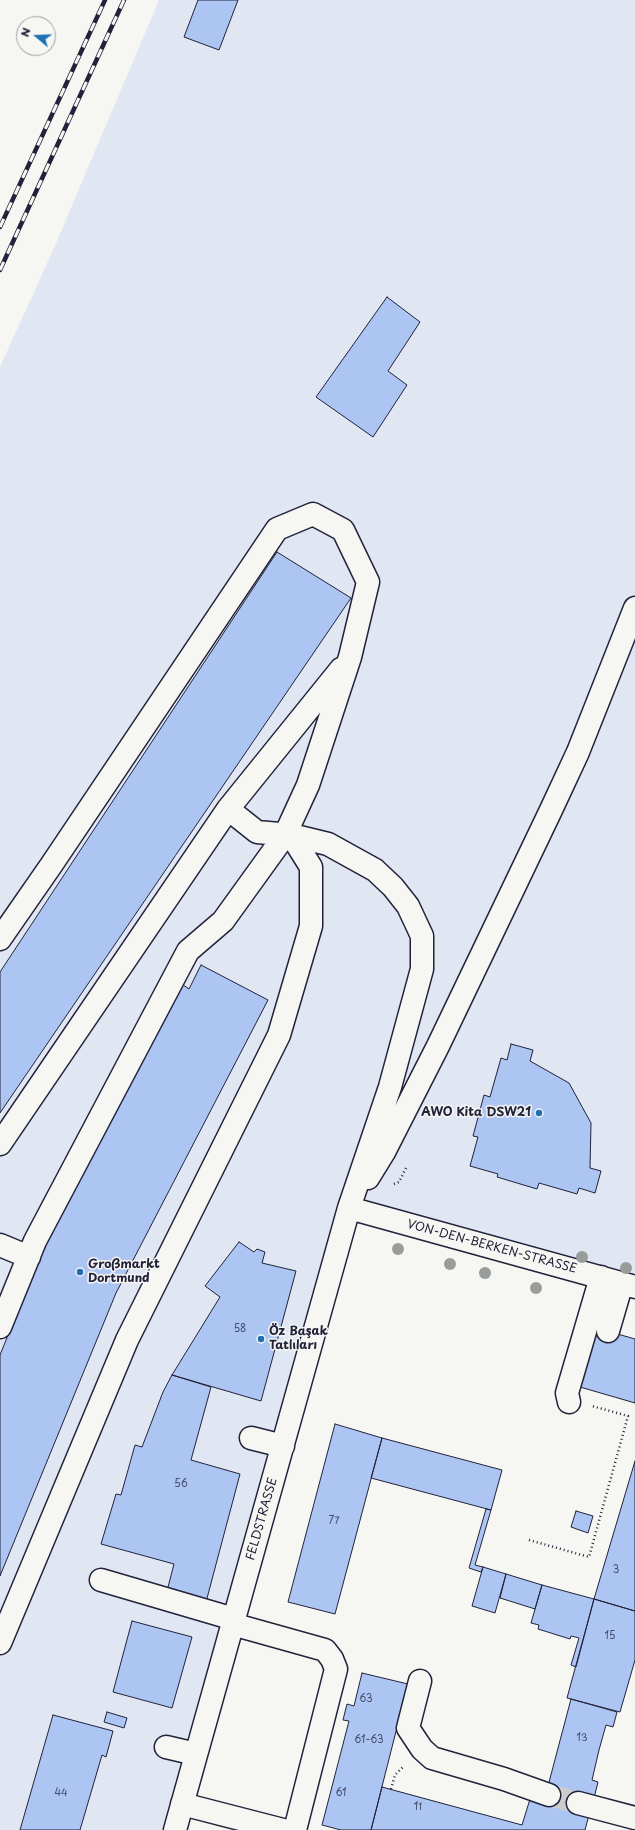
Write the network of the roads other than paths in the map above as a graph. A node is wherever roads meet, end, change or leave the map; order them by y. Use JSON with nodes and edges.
{"nodes":[{"id":1,"x":635,"y":608,"type":"edge"},
{"id":2,"x":350,"y":657,"type":"junction"},
{"id":3,"x":228,"y":809,"type":"junction"},
{"id":4,"x":288,"y":835,"type":"junction"},
{"id":5,"x":0,"y":939,"type":"edge"},
{"id":6,"x":0,"y":1144,"type":"edge"},
{"id":7,"x":349,"y":1208,"type":"junction"},
{"id":8,"x":0,"y":1245,"type":"edge"},
{"id":9,"x":29,"y":1257,"type":"junction"},
{"id":10,"x":601,"y":1277,"type":"junction"},
{"id":11,"x":628,"y":1285,"type":"edge"},
{"id":12,"x":0,"y":1327,"type":"edge"},
{"id":13,"x":608,"y":1331,"type":"dead end"},
{"id":14,"x":569,"y":1401,"type":"road end"},
{"id":15,"x":250,"y":1438,"type":"dead end"},
{"id":16,"x":283,"y":1446,"type":"junction"},
{"id":17,"x":101,"y":1580,"type":"dead end"},
{"id":18,"x":233,"y":1621,"type":"junction"},
{"id":19,"x":0,"y":1643,"type":"edge"},
{"id":20,"x":420,"y":1680,"type":"dead end"},
{"id":21,"x":166,"y":1747,"type":"dead end"},
{"id":22,"x":196,"y":1754,"type":"junction"},
{"id":23,"x":549,"y":1795,"type":"tunnel mouth"},
{"id":24,"x":578,"y":1803,"type":"tunnel mouth"},
{"id":25,"x":182,"y":1804,"type":"junction"},
{"id":26,"x":635,"y":1818,"type":"edge"},
{"id":27,"x":175,"y":1830,"type":"edge"},
{"id":28,"x":283,"y":1830,"type":"edge"},
{"id":29,"x":294,"y":1830,"type":"edge"}],
"edges":[{"from":1,"to":7,"type":"street"},
{"from":2,"to":3,"type":"street"},
{"from":2,"to":4,"type":"street"},
{"from":2,"to":5,"type":"street"},
{"from":3,"to":4,"type":"street"},
{"from":3,"to":6,"type":"street"},
{"from":4,"to":7,"type":"street"},
{"from":4,"to":9,"type":"street"},
{"from":4,"to":19,"type":"street"},
{"from":7,"to":10,"type":"street","name":"VON-DEN-BERKEN-STRASSE"},
{"from":7,"to":16,"type":"street","name":"FELDSTRASSE"},
{"from":8,"to":9,"type":"street"},
{"from":9,"to":12,"type":"street"},
{"from":10,"to":11,"type":"street","name":"VON-DEN-BERKEN-STRASSE"},
{"from":10,"to":14,"type":"street"},
{"from":11,"to":13,"type":"street"},
{"from":15,"to":16,"type":"street"},
{"from":16,"to":18,"type":"street","name":"FELDSTRASSE"},
{"from":17,"to":18,"type":"street"},
{"from":18,"to":22,"type":"street","name":"FELDSTRASSE"},
{"from":18,"to":29,"type":"street"},
{"from":20,"to":23,"type":"street"},
{"from":21,"to":22,"type":"street"},
{"from":22,"to":25,"type":"street","name":"FELDSTRASSE"},
{"from":24,"to":26,"type":"street"},
{"from":25,"to":27,"type":"street","name":"FELDSTRASSE"},
{"from":25,"to":28,"type":"street"}]}
